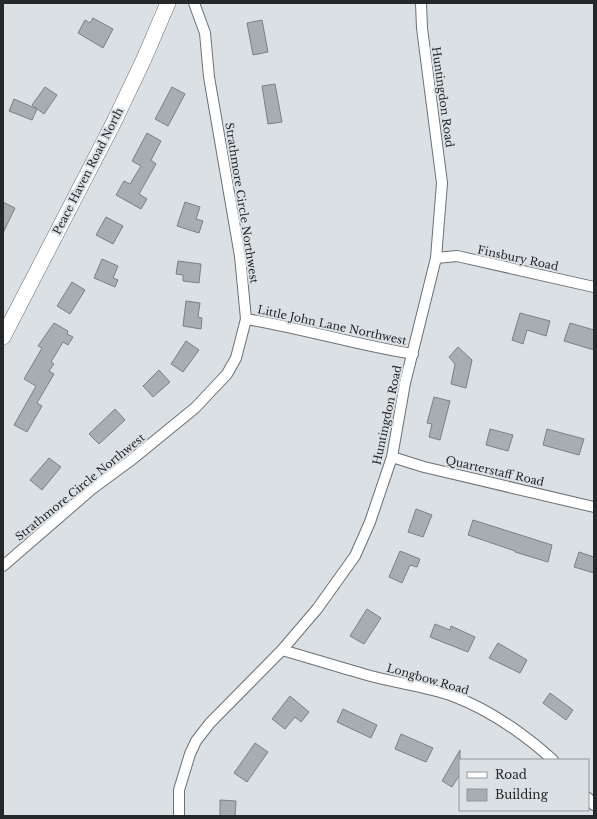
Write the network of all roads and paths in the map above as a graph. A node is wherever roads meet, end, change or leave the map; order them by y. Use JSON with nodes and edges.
{"nodes":[{"id":1,"x":168,"y":3,"type":"edge"},
{"id":2,"x":194,"y":3,"type":"edge"},
{"id":3,"x":421,"y":3,"type":"edge"},
{"id":4,"x":436,"y":258,"type":"junction"},
{"id":5,"x":594,"y":287,"type":"edge"},
{"id":6,"x":246,"y":319,"type":"junction"},
{"id":7,"x":3,"y":337,"type":"edge"},
{"id":8,"x":413,"y":354,"type":"junction"},
{"id":9,"x":392,"y":457,"type":"junction"},
{"id":10,"x":594,"y":507,"type":"edge"},
{"id":11,"x":3,"y":566,"type":"edge"},
{"id":12,"x":282,"y":650,"type":"junction"},
{"id":13,"x":552,"y":759,"type":"edge"},
{"id":14,"x":179,"y":816,"type":"edge"}],
"edges":[{"from":1,"to":7,"type":"main road","name":"Peace Haven Road North"},
{"from":2,"to":6,"type":"street","name":"Strathmore Circle Northwest"},
{"from":3,"to":4,"type":"street","name":"Huntingdon Road"},
{"from":4,"to":5,"type":"street","name":"Finsbury Road"},
{"from":4,"to":8,"type":"street","name":"Huntingdon Road"},
{"from":6,"to":8,"type":"street","name":"Little John Lane Northwest"},
{"from":6,"to":11,"type":"street","name":"Strathmore Circle Northwest"},
{"from":8,"to":9,"type":"street","name":"Huntingdon Road"},
{"from":9,"to":10,"type":"street","name":"Quarterstaff Road"},
{"from":9,"to":12,"type":"street","name":"Huntingdon Road"},
{"from":12,"to":13,"type":"street","name":"Longbow Road"},
{"from":12,"to":14,"type":"street","name":"Huntingdon Road"}]}
